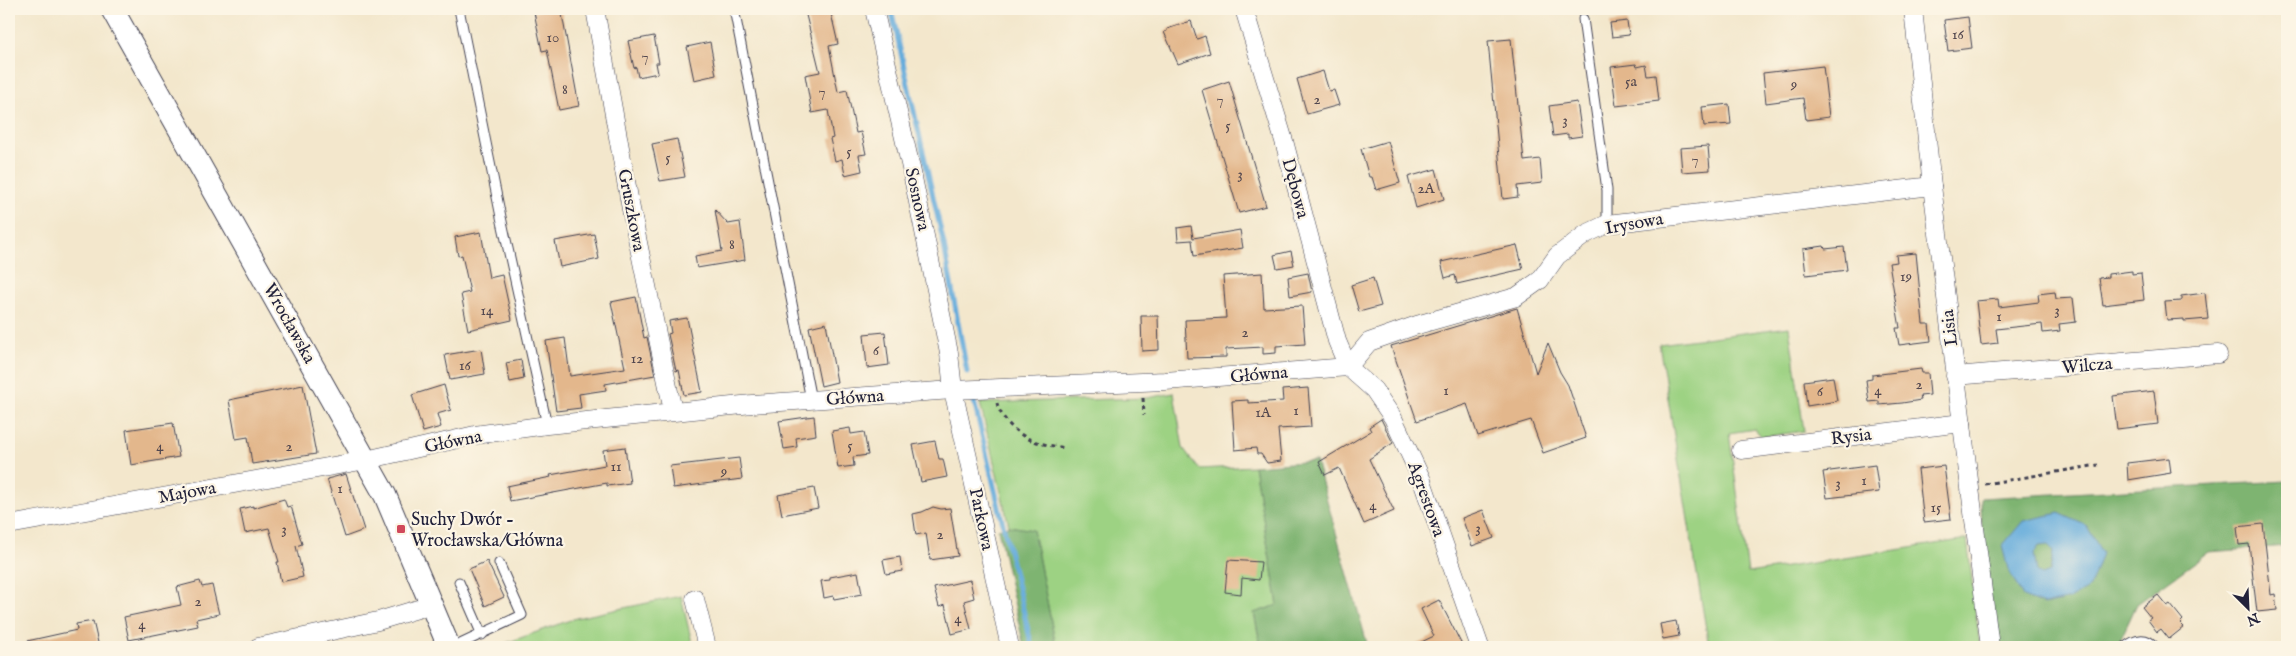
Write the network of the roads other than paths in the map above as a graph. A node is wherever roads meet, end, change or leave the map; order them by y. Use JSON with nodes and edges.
{"nodes":[{"id":1,"x":112,"y":9,"type":"edge"},
{"id":2,"x":459,"y":9,"type":"edge"},
{"id":3,"x":595,"y":9,"type":"edge"},
{"id":4,"x":734,"y":9,"type":"edge"},
{"id":5,"x":874,"y":9,"type":"edge"},
{"id":6,"x":1244,"y":9,"type":"edge"},
{"id":7,"x":1913,"y":9,"type":"edge"},
{"id":8,"x":1583,"y":19,"type":"dead end"},
{"id":9,"x":1932,"y":186,"type":"junction"},
{"id":10,"x":1607,"y":224,"type":"junction"},
{"id":11,"x":2218,"y":354,"type":"dead end"},
{"id":12,"x":1348,"y":367,"type":"junction"},
{"id":13,"x":1955,"y":376,"type":"junction"},
{"id":14,"x":953,"y":390,"type":"junction"},
{"id":15,"x":810,"y":400,"type":"junction"},
{"id":16,"x":673,"y":412,"type":"junction"},
{"id":17,"x":1962,"y":423,"type":"junction"},
{"id":18,"x":547,"y":425,"type":"junction"},
{"id":19,"x":1741,"y":450,"type":"dead end"},
{"id":20,"x":366,"y":460,"type":"junction"},
{"id":21,"x":9,"y":524,"type":"edge"},
{"id":22,"x":499,"y":563,"type":"dead end"},
{"id":23,"x":459,"y":582,"type":"dead end"},
{"id":24,"x":695,"y":599,"type":"dead end"},
{"id":25,"x":431,"y":605,"type":"junction"},
{"id":26,"x":482,"y":635,"type":"junction"},
{"id":27,"x":258,"y":647,"type":"edge"},
{"id":28,"x":449,"y":647,"type":"edge"},
{"id":29,"x":454,"y":647,"type":"edge"},
{"id":30,"x":707,"y":647,"type":"edge"},
{"id":31,"x":1010,"y":647,"type":"edge"},
{"id":32,"x":1480,"y":647,"type":"edge"},
{"id":33,"x":1990,"y":647,"type":"edge"},
{"id":34,"x":2125,"y":647,"type":"edge"},
{"id":35,"x":2155,"y":647,"type":"edge"}],
"edges":[{"from":1,"to":20,"type":"street","name":"Wrocławska"},
{"from":2,"to":18,"type":"lane"},
{"from":3,"to":16,"type":"street","name":"Gruszkowa"},
{"from":4,"to":15,"type":"lane"},
{"from":5,"to":14,"type":"street","name":"Sosnowa"},
{"from":6,"to":12,"type":"street","name":"Dębowa"},
{"from":7,"to":9,"type":"street","name":"Lisia"},
{"from":8,"to":10,"type":"lane"},
{"from":9,"to":10,"type":"street","name":"Irysowa"},
{"from":9,"to":13,"type":"street","name":"Lisia"},
{"from":10,"to":12,"type":"street","name":"Irysowa"},
{"from":11,"to":13,"type":"street","name":"Wilcza"},
{"from":12,"to":14,"type":"street","name":"Główna"},
{"from":12,"to":32,"type":"street","name":"Agrestowa"},
{"from":13,"to":17,"type":"street","name":"Lisia"},
{"from":14,"to":15,"type":"street","name":"Główna"},
{"from":14,"to":31,"type":"street","name":"Parkowa"},
{"from":15,"to":16,"type":"street","name":"Główna"},
{"from":16,"to":18,"type":"street","name":"Główna"},
{"from":17,"to":19,"type":"street","name":"Rysia"},
{"from":17,"to":33,"type":"street","name":"Lisia"},
{"from":18,"to":20,"type":"street","name":"Główna"},
{"from":20,"to":21,"type":"street","name":"Majowa"},
{"from":20,"to":25,"type":"street","name":"Wrocławska"},
{"from":22,"to":26,"type":"lane"},
{"from":23,"to":26,"type":"lane"},
{"from":24,"to":30,"type":"street"},
{"from":25,"to":27,"type":"street"},
{"from":25,"to":28,"type":"street","name":"Wrocławska"},
{"from":26,"to":29,"type":"lane"},
{"from":34,"to":35,"type":"lane"}]}
